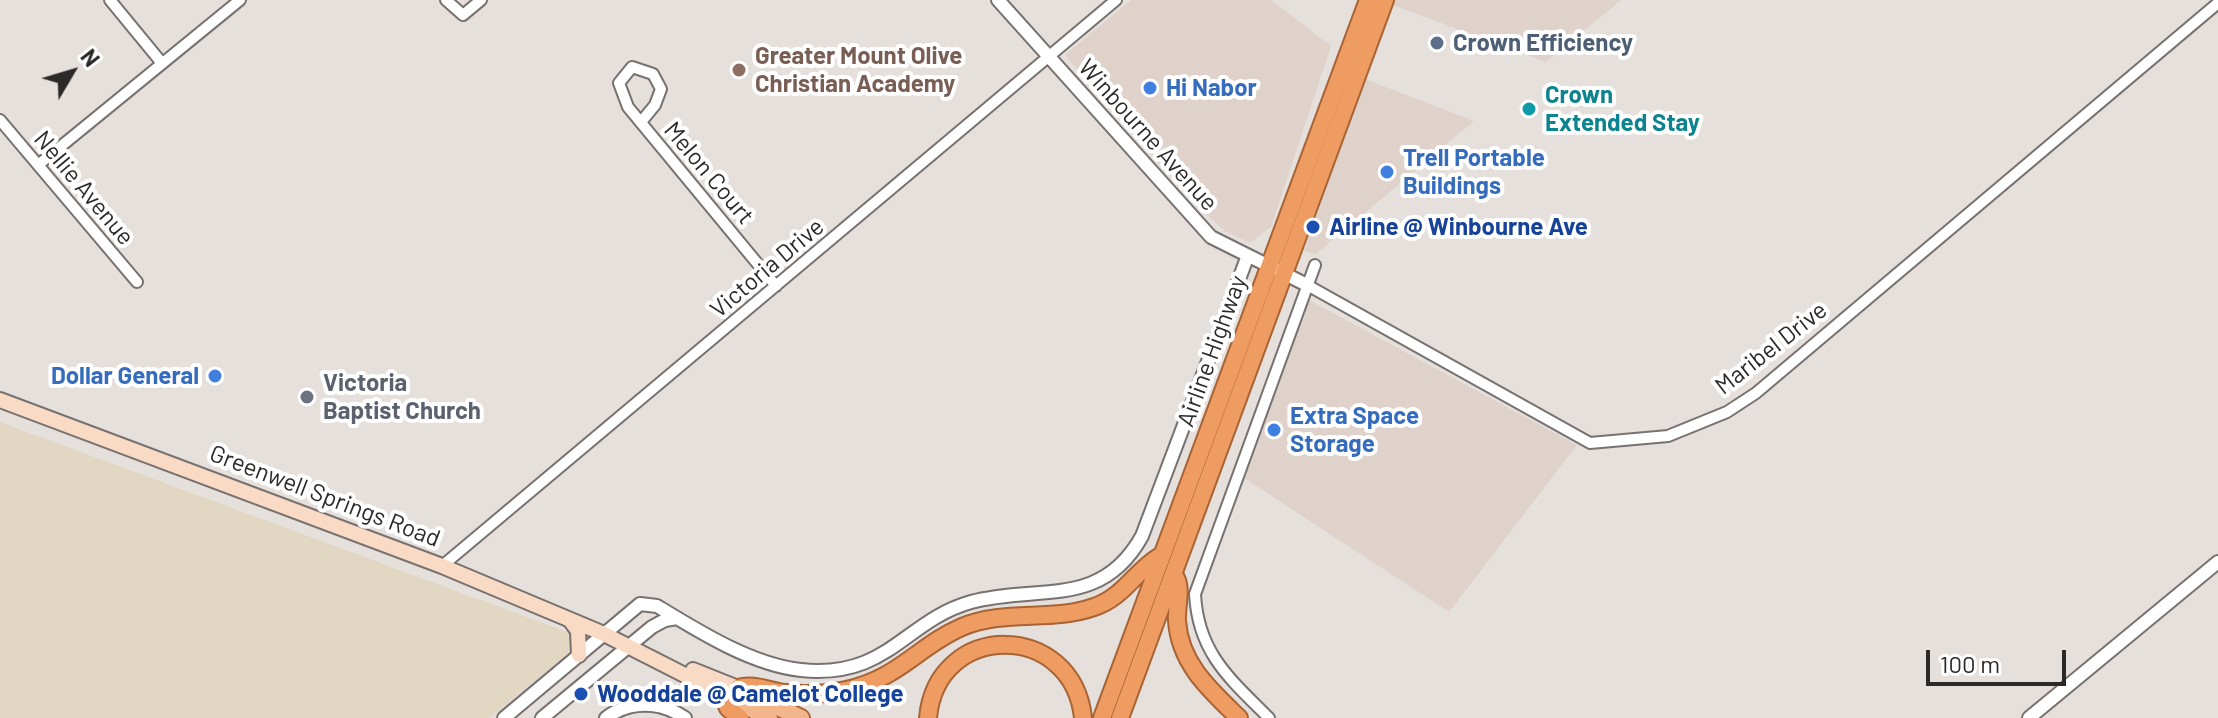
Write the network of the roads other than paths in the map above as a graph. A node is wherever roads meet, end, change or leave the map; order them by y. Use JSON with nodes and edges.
{"nodes":[{"id":1,"x":110,"y":0,"type":"edge"},
{"id":2,"x":240,"y":0,"type":"edge"},
{"id":3,"x":446,"y":0,"type":"edge"},
{"id":4,"x":481,"y":0,"type":"edge"},
{"id":5,"x":998,"y":0,"type":"edge"},
{"id":6,"x":1116,"y":0,"type":"edge"},
{"id":7,"x":1368,"y":0,"type":"edge"},
{"id":8,"x":1385,"y":0,"type":"edge"},
{"id":9,"x":2218,"y":3,"type":"edge"},
{"id":10,"x":1368,"y":23,"type":"junction"},
{"id":11,"x":1048,"y":57,"type":"junction"},
{"id":12,"x":161,"y":62,"type":"junction"},
{"id":13,"x":0,"y":120,"type":"edge"},
{"id":14,"x":641,"y":122,"type":"junction"},
{"id":15,"x":38,"y":165,"type":"junction"},
{"id":16,"x":1247,"y":258,"type":"junction"},
{"id":17,"x":1315,"y":265,"type":"dead end"},
{"id":18,"x":1268,"y":268,"type":"junction"},
{"id":19,"x":1285,"y":276,"type":"junction"},
{"id":20,"x":137,"y":282,"type":"dead end"},
{"id":21,"x":1307,"y":285,"type":"junction"},
{"id":22,"x":776,"y":286,"type":"junction"},
{"id":23,"x":0,"y":400,"type":"edge"},
{"id":24,"x":1162,"y":555,"type":"junction"},
{"id":25,"x":2218,"y":562,"type":"edge"},
{"id":26,"x":442,"y":566,"type":"junction"},
{"id":27,"x":1174,"y":573,"type":"junction"},
{"id":28,"x":677,"y":618,"type":"junction"},
{"id":29,"x":570,"y":620,"type":"junction"},
{"id":30,"x":604,"y":634,"type":"junction"},
{"id":31,"x":630,"y":646,"type":"junction"},
{"id":32,"x":579,"y":655,"type":"junction"},
{"id":33,"x":730,"y":691,"type":"junction"},
{"id":34,"x":504,"y":718,"type":"edge"},
{"id":35,"x":542,"y":718,"type":"edge"},
{"id":36,"x":606,"y":718,"type":"edge"},
{"id":37,"x":685,"y":718,"type":"edge"},
{"id":38,"x":740,"y":718,"type":"edge"},
{"id":39,"x":769,"y":718,"type":"edge"},
{"id":40,"x":801,"y":718,"type":"edge"},
{"id":41,"x":928,"y":718,"type":"edge"},
{"id":42,"x":1083,"y":718,"type":"edge"},
{"id":43,"x":1102,"y":718,"type":"edge"},
{"id":44,"x":1120,"y":718,"type":"edge"},
{"id":45,"x":1239,"y":718,"type":"edge"},
{"id":46,"x":1269,"y":718,"type":"edge"},
{"id":47,"x":2029,"y":718,"type":"edge"}],
"edges":[{"from":1,"to":12,"type":"street"},
{"from":2,"to":12,"type":"street"},
{"from":3,"to":4,"type":"street"},
{"from":5,"to":11,"type":"street","name":"Winbourne Avenue"},
{"from":6,"to":11,"type":"street","name":"Victoria Drive"},
{"from":7,"to":10,"type":"highway","name":"Airline Highway"},
{"from":8,"to":10,"type":"highway","name":"Airline Highway"},
{"from":9,"to":21,"type":"street","name":"Maribel Drive"},
{"from":10,"to":18,"type":"highway","name":"Airline Highway"},
{"from":10,"to":19,"type":"highway","name":"Airline Highway"},
{"from":11,"to":16,"type":"street","name":"Winbourne Avenue"},
{"from":11,"to":22,"type":"street","name":"Victoria Drive"},
{"from":12,"to":15,"type":"street"},
{"from":13,"to":15,"type":"street","name":"Nellie Avenue"},
{"from":14,"to":14,"type":"street","name":"Melon Court"},
{"from":14,"to":22,"type":"street","name":"Melon Court"},
{"from":15,"to":20,"type":"street","name":"Nellie Avenue"},
{"from":16,"to":18,"type":"street","name":"Winbourne Avenue"},
{"from":16,"to":28,"type":"street"},
{"from":17,"to":21,"type":"street"},
{"from":18,"to":19,"type":"street","name":"Winbourne Avenue"},
{"from":18,"to":24,"type":"highway","name":"Airline Highway"},
{"from":19,"to":21,"type":"street","name":"Maribel Drive"},
{"from":19,"to":27,"type":"highway","name":"Airline Highway"},
{"from":21,"to":46,"type":"street"},
{"from":22,"to":26,"type":"street","name":"Victoria Drive"},
{"from":23,"to":26,"type":"main road","name":"Greenwell Springs Road"},
{"from":24,"to":33,"type":"highway"},
{"from":24,"to":43,"type":"highway","name":"Airline Highway"},
{"from":25,"to":47,"type":"street"},
{"from":26,"to":29,"type":"main road","name":"Greenwell Springs Road"},
{"from":27,"to":44,"type":"highway","name":"Airline Highway"},
{"from":27,"to":45,"type":"highway"},
{"from":28,"to":30,"type":"street"},
{"from":28,"to":31,"type":"street"},
{"from":29,"to":30,"type":"main road","name":"Greenwell Springs Road"},
{"from":29,"to":32,"type":"main road"},
{"from":30,"to":31,"type":"main road","name":"Greenwell Springs Road"},
{"from":30,"to":32,"type":"street"},
{"from":31,"to":33,"type":"main road","name":"Greenwell Springs Road"},
{"from":31,"to":35,"type":"street"},
{"from":32,"to":34,"type":"street"},
{"from":33,"to":38,"type":"highway"},
{"from":33,"to":39,"type":"main road","name":"Greenwell Springs Road"},
{"from":33,"to":40,"type":"main road","name":"Greenwell Springs Road"},
{"from":36,"to":37,"type":"street"},
{"from":41,"to":42,"type":"highway"}]}
